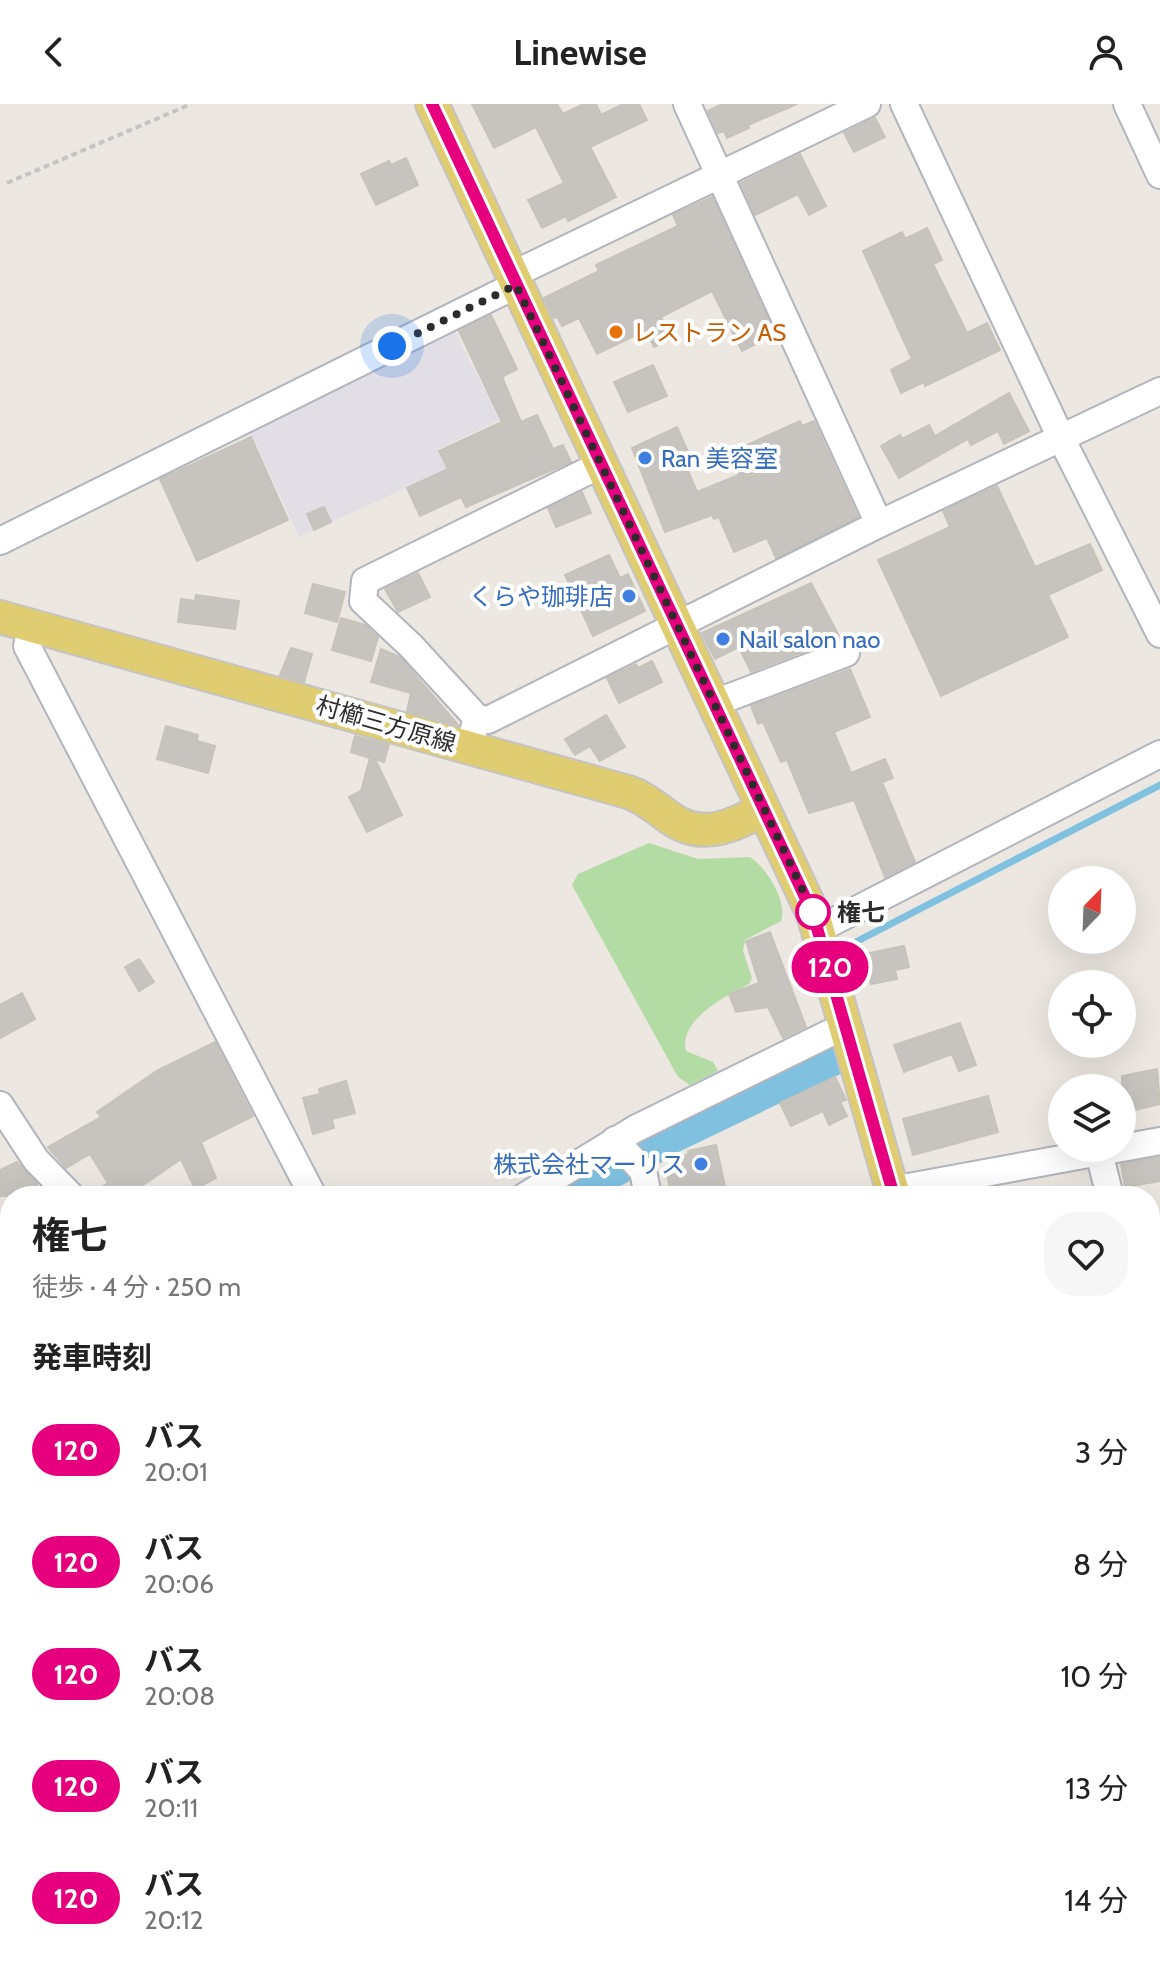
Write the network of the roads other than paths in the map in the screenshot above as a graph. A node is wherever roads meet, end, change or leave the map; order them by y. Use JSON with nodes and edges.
{"nodes":[{"id":1,"x":432,"y":104,"type":"edge"},
{"id":2,"x":687,"y":104,"type":"edge"},
{"id":3,"x":867,"y":104,"type":"edge"},
{"id":4,"x":904,"y":104,"type":"edge"},
{"id":5,"x":1127,"y":104,"type":"edge"},
{"id":6,"x":719,"y":174,"type":"junction"},
{"id":7,"x":1160,"y":175,"type":"edge"},
{"id":8,"x":514,"y":280,"type":"junction"},
{"id":9,"x":1160,"y":391,"type":"edge"},
{"id":10,"x":1061,"y":438,"type":"junction"},
{"id":11,"x":600,"y":465,"type":"junction"},
{"id":12,"x":879,"y":524,"type":"junction"},
{"id":13,"x":0,"y":541,"type":"edge"},
{"id":14,"x":0,"y":617,"type":"edge"},
{"id":15,"x":32,"y":626,"type":"junction"},
{"id":16,"x":676,"y":627,"type":"junction"},
{"id":17,"x":1160,"y":634,"type":"edge"},
{"id":18,"x":846,"y":653,"type":"dead end"},
{"id":19,"x":712,"y":704,"type":"junction"},
{"id":20,"x":473,"y":732,"type":"junction"},
{"id":21,"x":1160,"y":754,"type":"edge"},
{"id":22,"x":763,"y":810,"type":"junction"},
{"id":23,"x":819,"y":929,"type":"junction"},
{"id":24,"x":847,"y":1028,"type":"junction"},
{"id":25,"x":0,"y":1105,"type":"edge"},
{"id":26,"x":1160,"y":1141,"type":"edge"},
{"id":27,"x":1136,"y":1146,"type":"edge"},
{"id":28,"x":624,"y":1151,"type":"junction"},
{"id":29,"x":1053,"y":1162,"type":"edge"},
{"id":30,"x":1101,"y":1162,"type":"edge"},
{"id":31,"x":61,"y":1186,"type":"edge"},
{"id":32,"x":308,"y":1186,"type":"edge"},
{"id":33,"x":547,"y":1186,"type":"edge"},
{"id":34,"x":646,"y":1186,"type":"edge"},
{"id":35,"x":891,"y":1186,"type":"edge"},
{"id":36,"x":929,"y":1186,"type":"edge"},
{"id":37,"x":1107,"y":1186,"type":"edge"}],
"edges":[{"from":1,"to":8,"type":"main road"},
{"from":2,"to":6,"type":"street"},
{"from":3,"to":6,"type":"street"},
{"from":4,"to":10,"type":"street"},
{"from":5,"to":7,"type":"street"},
{"from":6,"to":8,"type":"street"},
{"from":6,"to":12,"type":"street"},
{"from":8,"to":11,"type":"main road"},
{"from":8,"to":13,"type":"street"},
{"from":9,"to":10,"type":"street"},
{"from":10,"to":12,"type":"street"},
{"from":10,"to":17,"type":"street"},
{"from":11,"to":16,"type":"main road"},
{"from":11,"to":20,"type":"street"},
{"from":12,"to":16,"type":"street"},
{"from":14,"to":15,"type":"main road","name":"村櫛三方原線"},
{"from":15,"to":20,"type":"main road","name":"村櫛三方原線"},
{"from":15,"to":32,"type":"street"},
{"from":16,"to":19,"type":"main road"},
{"from":16,"to":20,"type":"street"},
{"from":18,"to":19,"type":"street"},
{"from":19,"to":22,"type":"main road"},
{"from":20,"to":22,"type":"main road","name":"村櫛三方原線"},
{"from":21,"to":23,"type":"street"},
{"from":22,"to":23,"type":"main road"},
{"from":23,"to":24,"type":"main road"},
{"from":24,"to":28,"type":"street"},
{"from":24,"to":35,"type":"main road"},
{"from":25,"to":31,"type":"street"},
{"from":26,"to":27,"type":"street"},
{"from":28,"to":33,"type":"street"},
{"from":28,"to":34,"type":"street"},
{"from":29,"to":36,"type":"street"},
{"from":30,"to":37,"type":"street"}]}
